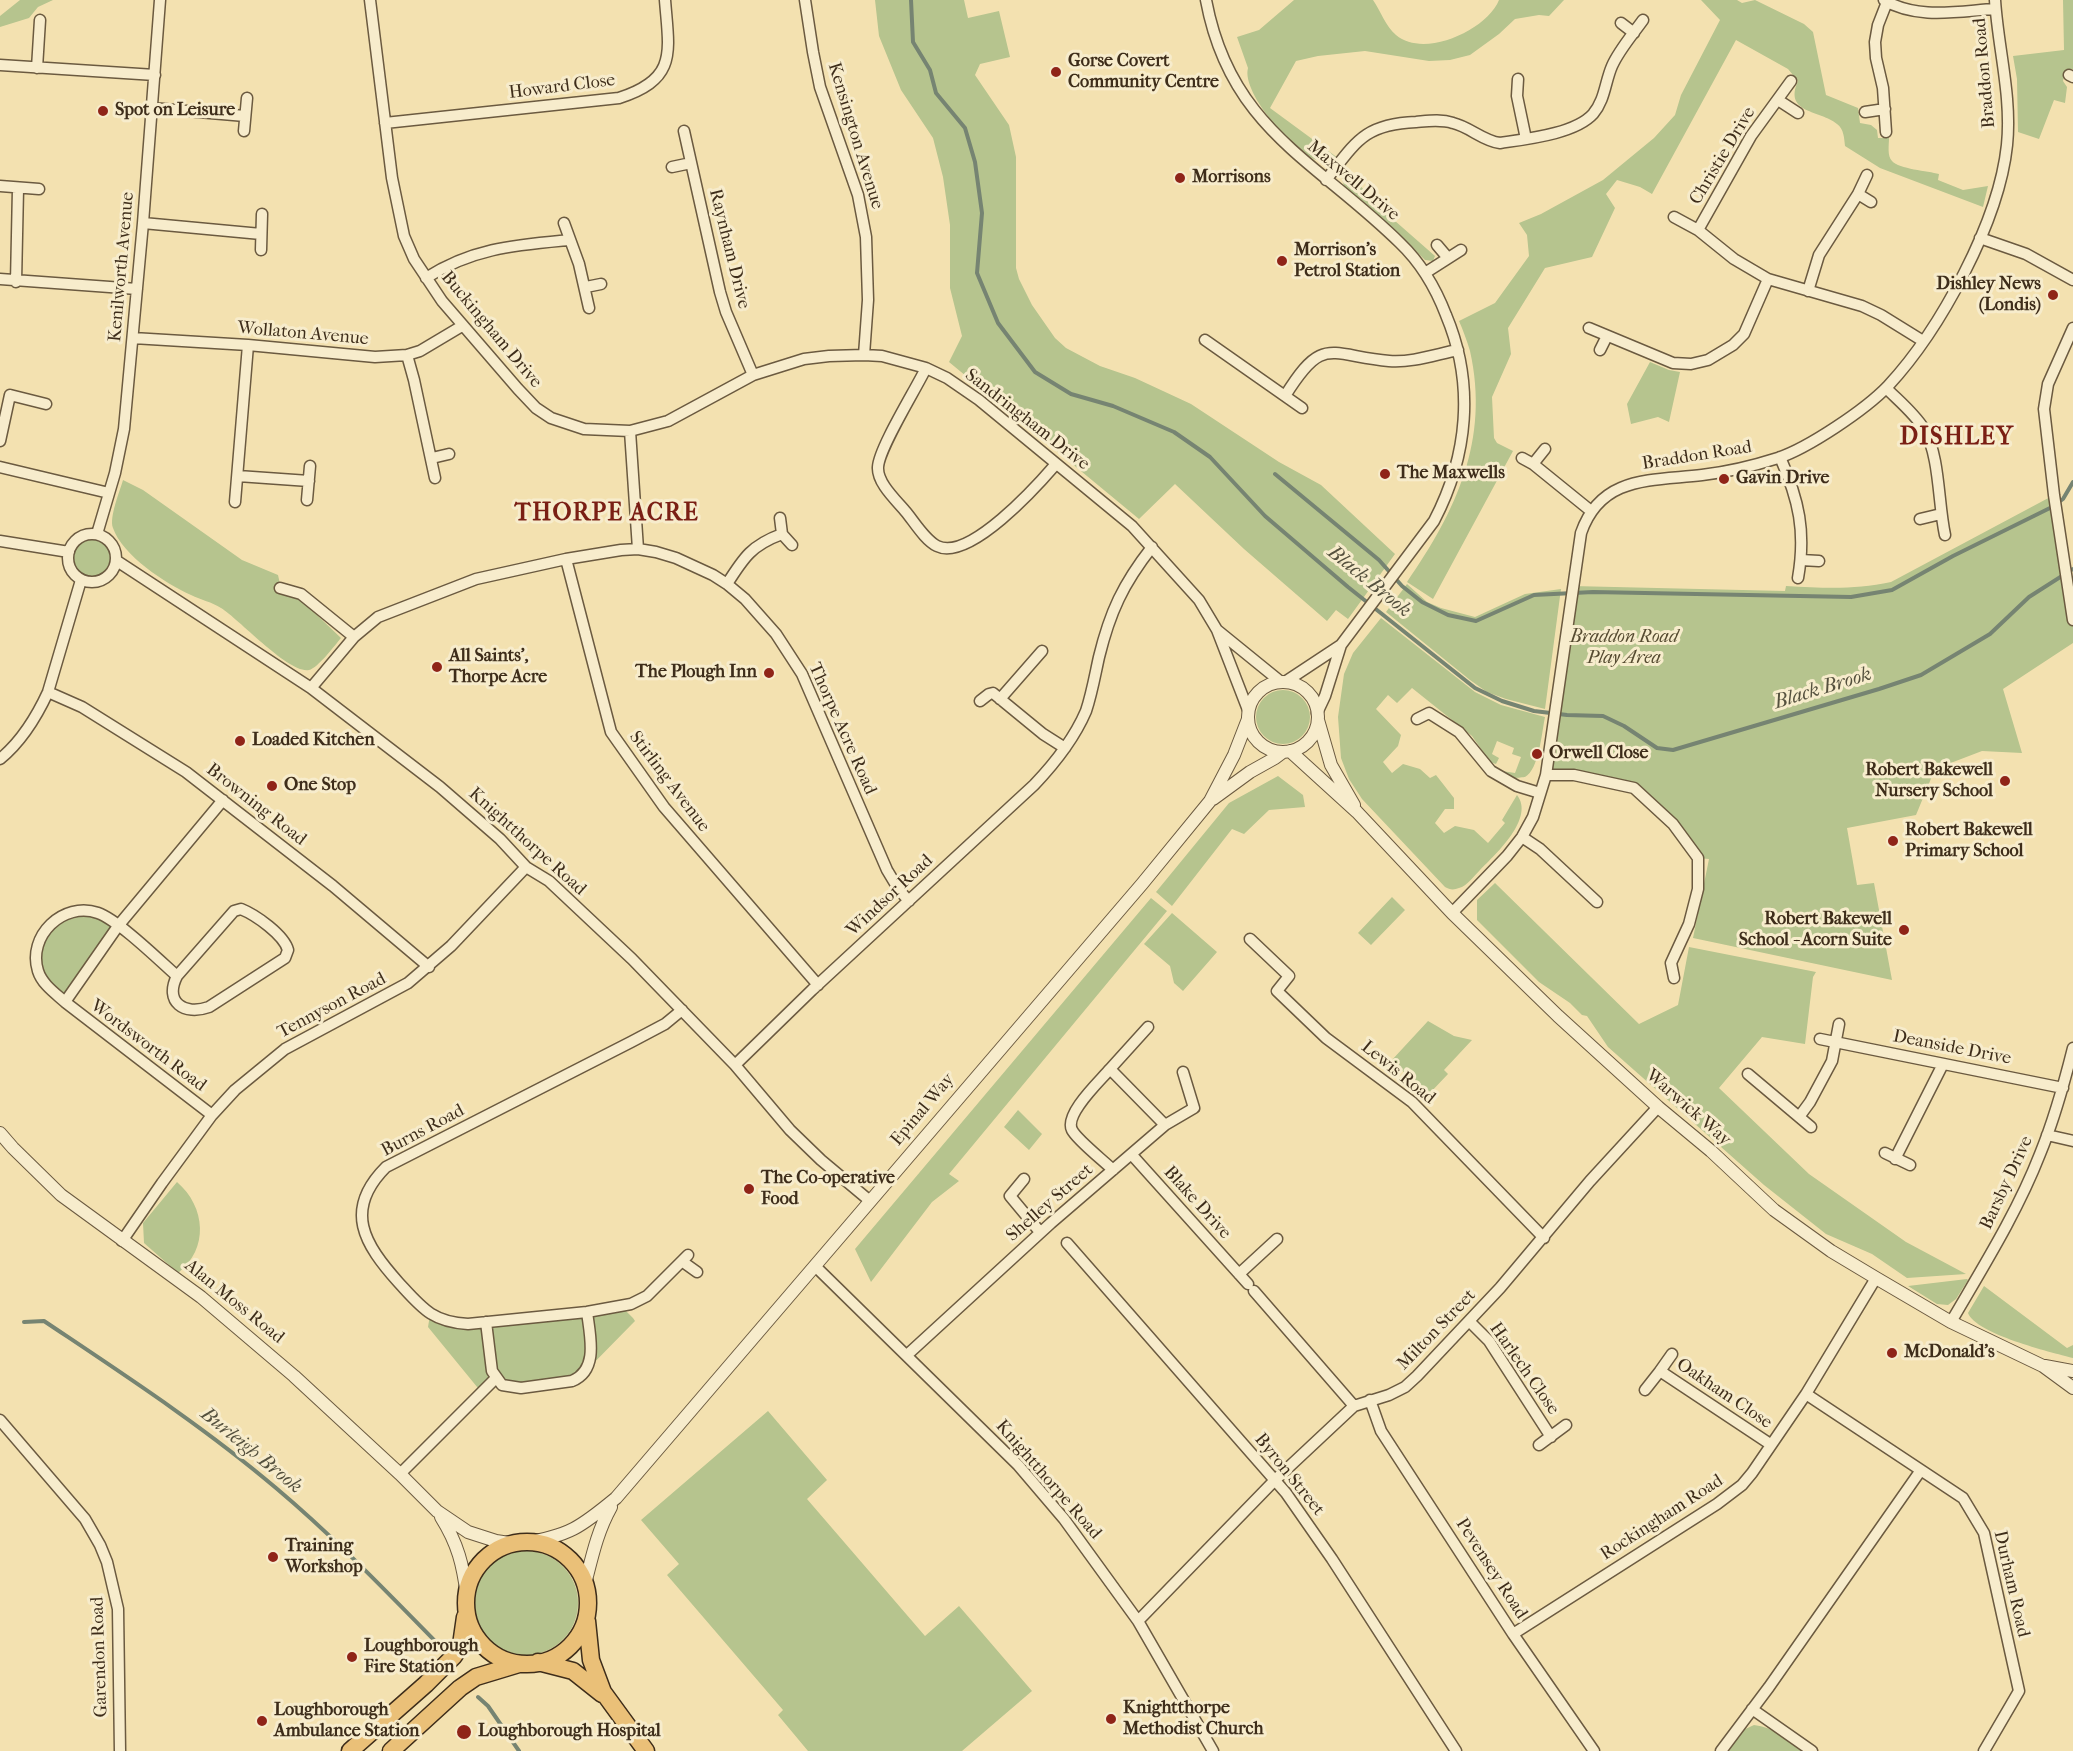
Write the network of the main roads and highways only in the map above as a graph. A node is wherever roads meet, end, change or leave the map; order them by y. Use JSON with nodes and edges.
{"nodes":[{"id":1,"x":467,"y":1600,"type":"junction"},
{"id":2,"x":587,"y":1617,"type":"junction"},
{"id":3,"x":529,"y":1663,"type":"junction"},
{"id":4,"x":606,"y":1697,"type":"junction"},
{"id":5,"x":350,"y":1751,"type":"edge"},
{"id":6,"x":392,"y":1751,"type":"edge"},
{"id":7,"x":645,"y":1751,"type":"edge"}],
"edges":[{"from":1,"to":2,"type":"main road"},
{"from":1,"to":3,"type":"main road"},
{"from":1,"to":5,"type":"main road"},
{"from":2,"to":3,"type":"main road"},
{"from":2,"to":4,"type":"main road"},
{"from":3,"to":4,"type":"main road"},
{"from":3,"to":6,"type":"main road"},
{"from":4,"to":7,"type":"main road"}]}
